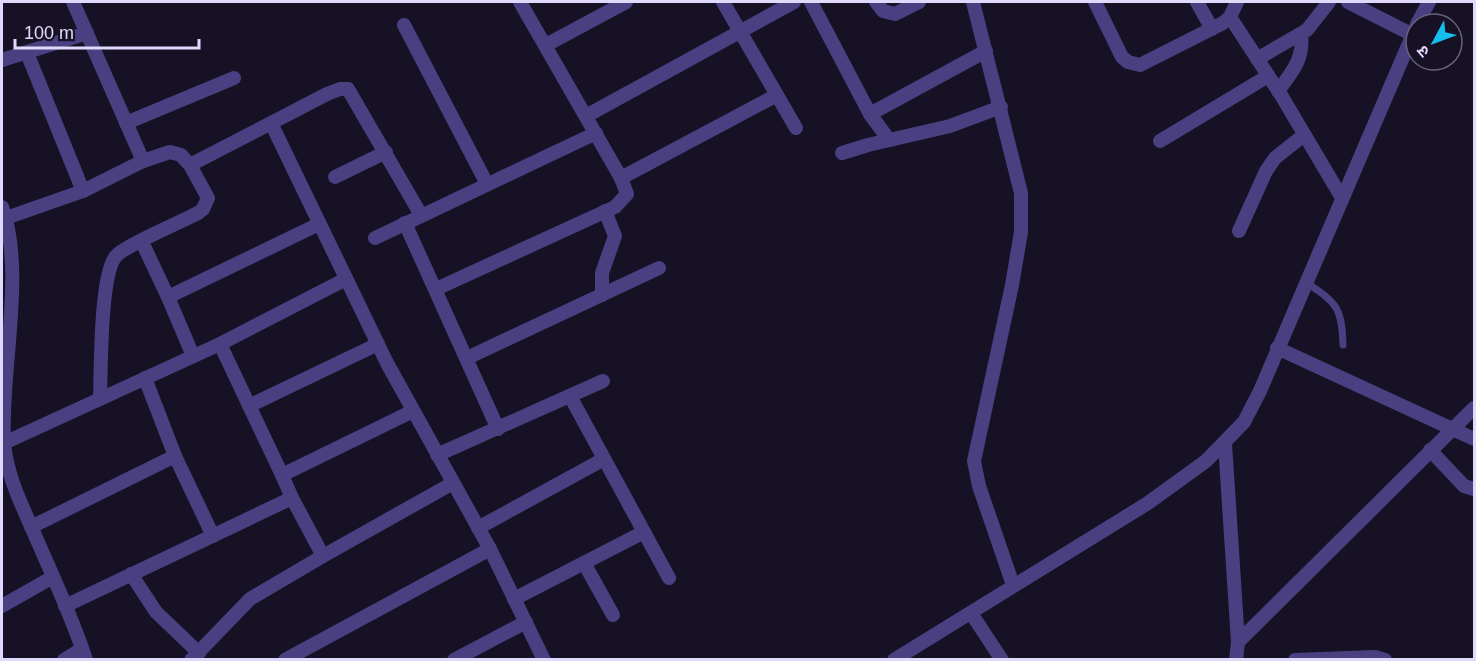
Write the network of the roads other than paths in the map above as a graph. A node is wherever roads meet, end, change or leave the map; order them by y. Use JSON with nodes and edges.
{"nodes":[{"id":1,"x":73,"y":2,"type":"edge"},
{"id":2,"x":520,"y":2,"type":"edge"},
{"id":3,"x":626,"y":2,"type":"edge"},
{"id":4,"x":723,"y":2,"type":"edge"},
{"id":5,"x":794,"y":2,"type":"edge"},
{"id":6,"x":811,"y":2,"type":"edge"},
{"id":7,"x":876,"y":2,"type":"edge"},
{"id":8,"x":920,"y":2,"type":"edge"},
{"id":9,"x":973,"y":2,"type":"edge"},
{"id":10,"x":1197,"y":2,"type":"edge"},
{"id":11,"x":1237,"y":2,"type":"edge"},
{"id":12,"x":1329,"y":2,"type":"edge"},
{"id":13,"x":1348,"y":2,"type":"edge"},
{"id":14,"x":1101,"y":3,"type":"edge"},
{"id":15,"x":1230,"y":17,"type":"junction"},
{"id":16,"x":404,"y":25,"type":"dead end"},
{"id":17,"x":1404,"y":25,"type":"edge"},
{"id":18,"x":1212,"y":29,"type":"junction"},
{"id":19,"x":741,"y":31,"type":"junction"},
{"id":20,"x":87,"y":33,"type":"junction"},
{"id":21,"x":1301,"y":34,"type":"junction"},
{"id":22,"x":546,"y":45,"type":"junction"},
{"id":23,"x":986,"y":51,"type":"junction"},
{"id":24,"x":27,"y":53,"type":"junction"},
{"id":25,"x":1404,"y":54,"type":"edge"},
{"id":26,"x":1257,"y":59,"type":"junction"},
{"id":27,"x":2,"y":60,"type":"edge"},
{"id":28,"x":1268,"y":76,"type":"junction"},
{"id":29,"x":234,"y":78,"type":"dead end"},
{"id":30,"x":1278,"y":91,"type":"junction"},
{"id":31,"x":777,"y":95,"type":"junction"},
{"id":32,"x":1001,"y":107,"type":"junction"},
{"id":33,"x":870,"y":114,"type":"junction"},
{"id":34,"x":586,"y":116,"type":"junction"},
{"id":35,"x":126,"y":123,"type":"junction"},
{"id":36,"x":271,"y":123,"type":"junction"},
{"id":37,"x":796,"y":128,"type":"dead end"},
{"id":38,"x":596,"y":133,"type":"junction"},
{"id":39,"x":1304,"y":135,"type":"junction"},
{"id":40,"x":889,"y":140,"type":"junction"},
{"id":41,"x":1160,"y":141,"type":"dead end"},
{"id":42,"x":386,"y":152,"type":"junction"},
{"id":43,"x":843,"y":153,"type":"dead end"},
{"id":44,"x":142,"y":161,"type":"junction"},
{"id":45,"x":190,"y":165,"type":"junction"},
{"id":46,"x":335,"y":177,"type":"dead end"},
{"id":47,"x":621,"y":178,"type":"junction"},
{"id":48,"x":487,"y":184,"type":"junction"},
{"id":49,"x":83,"y":191,"type":"junction"},
{"id":50,"x":1342,"y":198,"type":"junction"},
{"id":51,"x":605,"y":211,"type":"junction"},
{"id":52,"x":4,"y":213,"type":"edge"},
{"id":53,"x":421,"y":215,"type":"junction"},
{"id":54,"x":405,"y":223,"type":"junction"},
{"id":55,"x":319,"y":224,"type":"junction"},
{"id":56,"x":1239,"y":231,"type":"dead end"},
{"id":57,"x":375,"y":238,"type":"dead end"},
{"id":58,"x":142,"y":242,"type":"junction"},
{"id":59,"x":659,"y":268,"type":"dead end"},
{"id":60,"x":346,"y":279,"type":"junction"},
{"id":61,"x":1305,"y":282,"type":"junction"},
{"id":62,"x":436,"y":289,"type":"junction"},
{"id":63,"x":602,"y":296,"type":"junction"},
{"id":64,"x":168,"y":297,"type":"junction"},
{"id":65,"x":220,"y":344,"type":"junction"},
{"id":66,"x":378,"y":344,"type":"junction"},
{"id":67,"x":1343,"y":345,"type":"dead end"},
{"id":68,"x":1277,"y":348,"type":"junction"},
{"id":69,"x":193,"y":356,"type":"junction"},
{"id":70,"x":466,"y":358,"type":"junction"},
{"id":71,"x":145,"y":378,"type":"junction"},
{"id":72,"x":603,"y":381,"type":"dead end"},
{"id":73,"x":570,"y":396,"type":"junction"},
{"id":74,"x":100,"y":399,"type":"junction"},
{"id":75,"x":249,"y":406,"type":"junction"},
{"id":76,"x":1474,"y":408,"type":"edge"},
{"id":77,"x":413,"y":411,"type":"junction"},
{"id":78,"x":3,"y":413,"type":"edge"},
{"id":79,"x":1452,"y":428,"type":"junction"},
{"id":80,"x":498,"y":429,"type":"junction"},
{"id":81,"x":1474,"y":439,"type":"edge"},
{"id":82,"x":4,"y":442,"type":"junction"},
{"id":83,"x":1225,"y":444,"type":"junction"},
{"id":84,"x":1430,"y":450,"type":"junction"},
{"id":85,"x":437,"y":455,"type":"junction"},
{"id":86,"x":175,"y":456,"type":"junction"},
{"id":87,"x":604,"y":459,"type":"junction"},
{"id":88,"x":282,"y":475,"type":"junction"},
{"id":89,"x":453,"y":483,"type":"junction"},
{"id":90,"x":1474,"y":489,"type":"edge"},
{"id":91,"x":14,"y":492,"type":"junction"},
{"id":92,"x":292,"y":498,"type":"junction"},
{"id":93,"x":2,"y":499,"type":"edge"},
{"id":94,"x":31,"y":527,"type":"junction"},
{"id":95,"x":478,"y":528,"type":"junction"},
{"id":96,"x":644,"y":532,"type":"junction"},
{"id":97,"x":213,"y":536,"type":"junction"},
{"id":98,"x":490,"y":549,"type":"junction"},
{"id":99,"x":323,"y":556,"type":"junction"},
{"id":100,"x":584,"y":563,"type":"junction"},
{"id":101,"x":131,"y":574,"type":"junction"},
{"id":102,"x":53,"y":577,"type":"junction"},
{"id":103,"x":669,"y":578,"type":"dead end"},
{"id":104,"x":1013,"y":585,"type":"junction"},
{"id":105,"x":514,"y":599,"type":"junction"},
{"id":106,"x":2,"y":606,"type":"edge"},
{"id":107,"x":65,"y":606,"type":"junction"},
{"id":108,"x":971,"y":613,"type":"junction"},
{"id":109,"x":613,"y":615,"type":"dead end"},
{"id":110,"x":526,"y":622,"type":"junction"},
{"id":111,"x":1238,"y":642,"type":"junction"},
{"id":112,"x":84,"y":654,"type":"edge"},
{"id":113,"x":195,"y":656,"type":"edge"},
{"id":114,"x":64,"y":660,"type":"edge"},
{"id":115,"x":285,"y":660,"type":"edge"},
{"id":116,"x":454,"y":660,"type":"edge"},
{"id":117,"x":544,"y":660,"type":"edge"},
{"id":118,"x":894,"y":660,"type":"edge"},
{"id":119,"x":1002,"y":660,"type":"edge"},
{"id":120,"x":1236,"y":660,"type":"edge"},
{"id":121,"x":1295,"y":660,"type":"edge"},
{"id":122,"x":1385,"y":660,"type":"edge"}],
"edges":[{"from":1,"to":20,"type":"street"},
{"from":2,"to":22,"type":"street"},
{"from":3,"to":22,"type":"street"},
{"from":4,"to":19,"type":"street"},
{"from":5,"to":19,"type":"street"},
{"from":6,"to":33,"type":"street"},
{"from":7,"to":8,"type":"street"},
{"from":9,"to":23,"type":"street"},
{"from":10,"to":18,"type":"street"},
{"from":11,"to":15,"type":"street"},
{"from":12,"to":21,"type":"street"},
{"from":13,"to":17,"type":"street"},
{"from":14,"to":18,"type":"street"},
{"from":15,"to":18,"type":"street"},
{"from":15,"to":26,"type":"street"},
{"from":16,"to":48,"type":"street"},
{"from":19,"to":31,"type":"street"},
{"from":19,"to":34,"type":"street"},
{"from":20,"to":24,"type":"street"},
{"from":20,"to":35,"type":"street"},
{"from":21,"to":26,"type":"street"},
{"from":21,"to":30,"type":"street"},
{"from":22,"to":34,"type":"street"},
{"from":23,"to":32,"type":"street"},
{"from":23,"to":33,"type":"street"},
{"from":24,"to":27,"type":"street"},
{"from":24,"to":49,"type":"street"},
{"from":25,"to":50,"type":"street"},
{"from":26,"to":28,"type":"street"},
{"from":28,"to":30,"type":"street"},
{"from":28,"to":41,"type":"street"},
{"from":29,"to":35,"type":"street"},
{"from":30,"to":39,"type":"street"},
{"from":31,"to":37,"type":"street"},
{"from":31,"to":47,"type":"street"},
{"from":32,"to":40,"type":"street"},
{"from":32,"to":104,"type":"street"},
{"from":33,"to":40,"type":"street"},
{"from":34,"to":38,"type":"street"},
{"from":35,"to":44,"type":"street"},
{"from":36,"to":42,"type":"street"},
{"from":36,"to":45,"type":"street"},
{"from":36,"to":55,"type":"street"},
{"from":38,"to":47,"type":"street"},
{"from":38,"to":48,"type":"street"},
{"from":39,"to":50,"type":"street"},
{"from":39,"to":56,"type":"street"},
{"from":40,"to":43,"type":"street"},
{"from":42,"to":46,"type":"street"},
{"from":42,"to":53,"type":"street"},
{"from":44,"to":45,"type":"street"},
{"from":44,"to":49,"type":"street"},
{"from":45,"to":58,"type":"street"},
{"from":47,"to":51,"type":"street"},
{"from":48,"to":53,"type":"street"},
{"from":49,"to":52,"type":"street"},
{"from":50,"to":61,"type":"street"},
{"from":51,"to":62,"type":"street"},
{"from":51,"to":63,"type":"street"},
{"from":52,"to":78,"type":"street"},
{"from":53,"to":54,"type":"street"},
{"from":54,"to":57,"type":"street"},
{"from":54,"to":62,"type":"street"},
{"from":55,"to":60,"type":"street"},
{"from":55,"to":64,"type":"street"},
{"from":58,"to":64,"type":"street"},
{"from":58,"to":74,"type":"street"},
{"from":59,"to":63,"type":"street"},
{"from":60,"to":65,"type":"street"},
{"from":60,"to":66,"type":"street"},
{"from":61,"to":67,"type":"lane"},
{"from":61,"to":68,"type":"street"},
{"from":62,"to":70,"type":"street"},
{"from":63,"to":70,"type":"street"},
{"from":64,"to":69,"type":"street"},
{"from":65,"to":69,"type":"street"},
{"from":65,"to":75,"type":"street"},
{"from":66,"to":75,"type":"street"},
{"from":66,"to":77,"type":"street"},
{"from":68,"to":79,"type":"street"},
{"from":68,"to":83,"type":"street"},
{"from":69,"to":71,"type":"street"},
{"from":70,"to":80,"type":"street"},
{"from":71,"to":74,"type":"street"},
{"from":71,"to":86,"type":"street"},
{"from":72,"to":73,"type":"street"},
{"from":73,"to":80,"type":"street"},
{"from":73,"to":87,"type":"street"},
{"from":74,"to":82,"type":"street"},
{"from":75,"to":88,"type":"street"},
{"from":76,"to":79,"type":"street"},
{"from":77,"to":85,"type":"street"},
{"from":77,"to":88,"type":"street"},
{"from":78,"to":82,"type":"street"},
{"from":79,"to":81,"type":"street"},
{"from":79,"to":84,"type":"street"},
{"from":80,"to":85,"type":"street"},
{"from":82,"to":91,"type":"street"},
{"from":83,"to":104,"type":"street"},
{"from":83,"to":111,"type":"street"},
{"from":84,"to":90,"type":"street"},
{"from":84,"to":111,"type":"street"},
{"from":85,"to":89,"type":"street"},
{"from":86,"to":94,"type":"street"},
{"from":86,"to":97,"type":"street"},
{"from":87,"to":95,"type":"street"},
{"from":87,"to":96,"type":"street"},
{"from":88,"to":92,"type":"street"},
{"from":89,"to":95,"type":"street"},
{"from":89,"to":99,"type":"street"},
{"from":91,"to":93,"type":"street"},
{"from":91,"to":94,"type":"street"},
{"from":92,"to":97,"type":"street"},
{"from":92,"to":99,"type":"street"},
{"from":94,"to":102,"type":"street"},
{"from":95,"to":98,"type":"street"},
{"from":96,"to":100,"type":"street"},
{"from":96,"to":103,"type":"street"},
{"from":97,"to":101,"type":"street"},
{"from":98,"to":105,"type":"street"},
{"from":98,"to":115,"type":"street"},
{"from":99,"to":113,"type":"street"},
{"from":100,"to":105,"type":"street"},
{"from":100,"to":109,"type":"street"},
{"from":101,"to":107,"type":"street"},
{"from":101,"to":113,"type":"street"},
{"from":102,"to":106,"type":"street"},
{"from":102,"to":107,"type":"street"},
{"from":104,"to":108,"type":"street"},
{"from":105,"to":110,"type":"street"},
{"from":107,"to":112,"type":"street"},
{"from":108,"to":118,"type":"street"},
{"from":108,"to":119,"type":"street"},
{"from":110,"to":116,"type":"street"},
{"from":110,"to":117,"type":"street"},
{"from":111,"to":120,"type":"street"},
{"from":112,"to":114,"type":"street"},
{"from":121,"to":122,"type":"street"}]}
